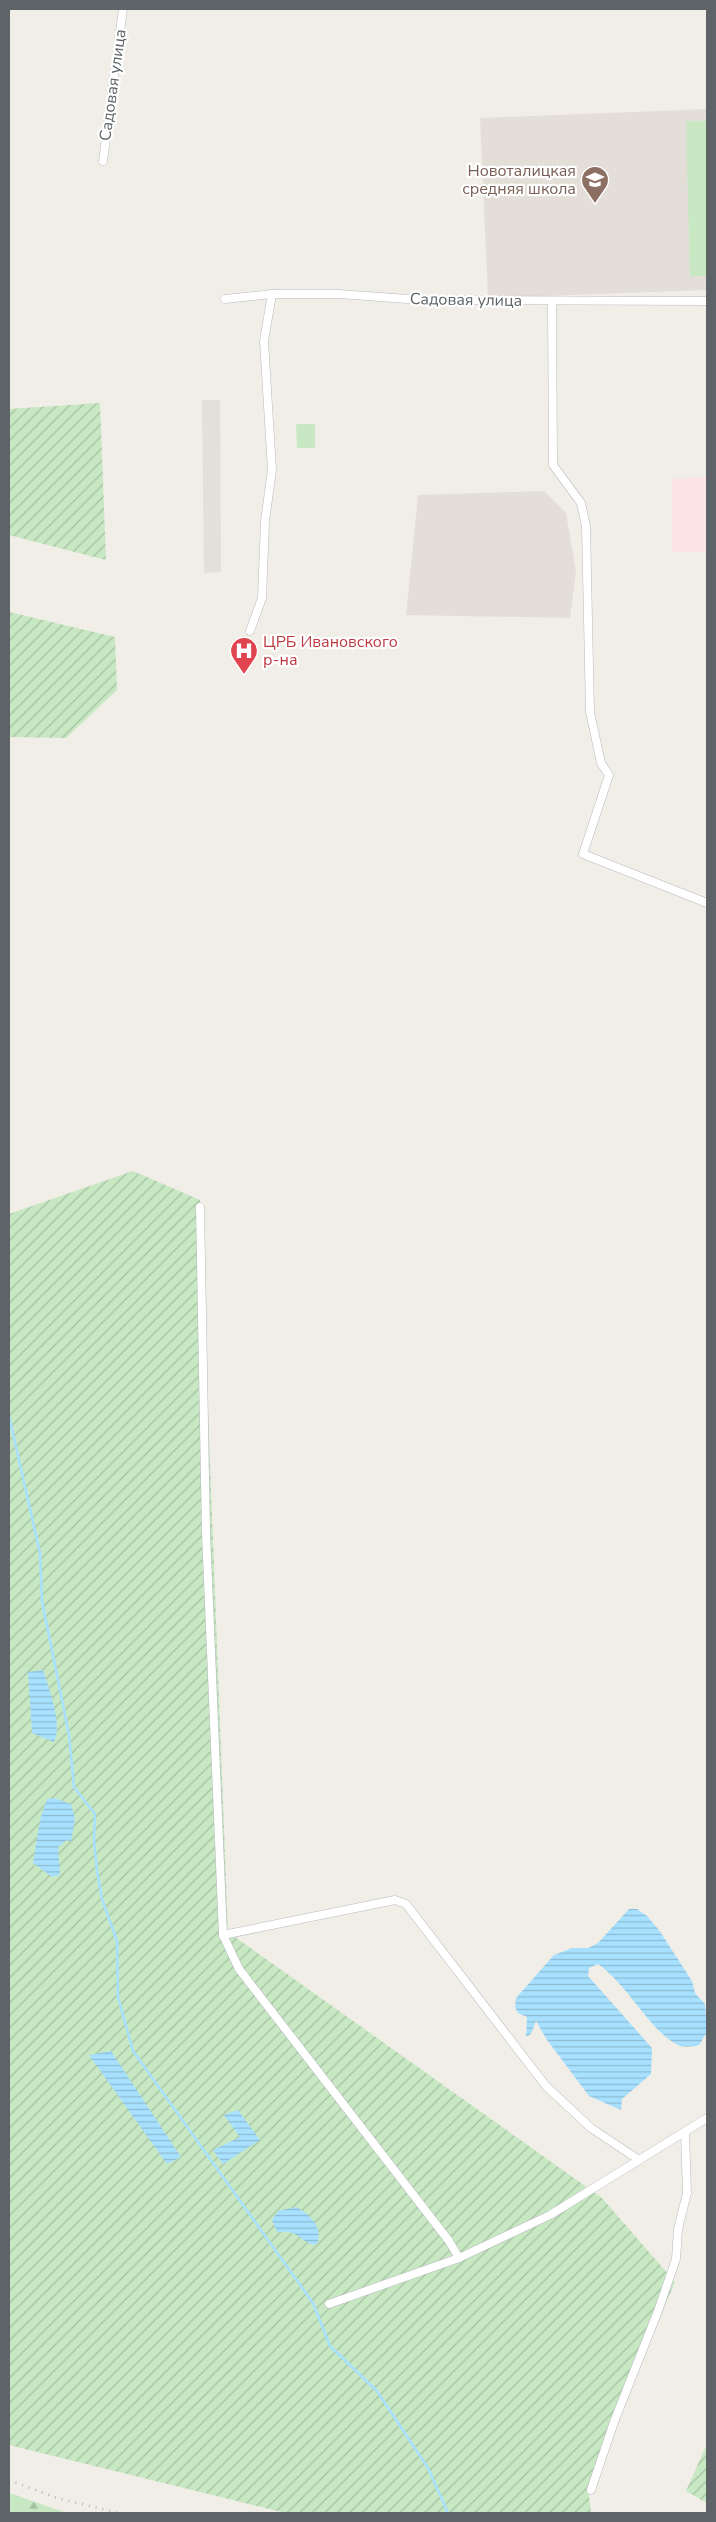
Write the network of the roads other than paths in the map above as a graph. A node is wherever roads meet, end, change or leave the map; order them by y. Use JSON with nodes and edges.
{"nodes":[{"id":1,"x":123,"y":9,"type":"edge"},
{"id":2,"x":102,"y":161,"type":"dead end"},
{"id":3,"x":272,"y":294,"type":"junction"},
{"id":4,"x":224,"y":299,"type":"dead end"},
{"id":5,"x":707,"y":301,"type":"edge"},
{"id":6,"x":552,"y":302,"type":"junction"},
{"id":7,"x":250,"y":630,"type":"dead end"},
{"id":8,"x":707,"y":904,"type":"edge"},
{"id":9,"x":200,"y":1207,"type":"dead end"},
{"id":10,"x":223,"y":1935,"type":"junction"},
{"id":11,"x":707,"y":2118,"type":"edge"},
{"id":12,"x":685,"y":2132,"type":"junction"},
{"id":13,"x":639,"y":2160,"type":"junction"},
{"id":14,"x":459,"y":2258,"type":"junction"},
{"id":15,"x":329,"y":2304,"type":"dead end"},
{"id":16,"x":591,"y":2490,"type":"dead end"}],
"edges":[{"from":1,"to":2,"type":"street","name":"Садовая улица"},
{"from":3,"to":4,"type":"street","name":"Садовая улица"},
{"from":3,"to":6,"type":"street","name":"Садовая улица"},
{"from":3,"to":7,"type":"street"},
{"from":5,"to":6,"type":"street","name":"Садовая улица"},
{"from":6,"to":8,"type":"street"},
{"from":9,"to":10,"type":"street"},
{"from":10,"to":13,"type":"street"},
{"from":10,"to":14,"type":"street"},
{"from":11,"to":12,"type":"street"},
{"from":12,"to":13,"type":"street"},
{"from":12,"to":16,"type":"street"},
{"from":13,"to":14,"type":"street"},
{"from":14,"to":15,"type":"street"}]}
